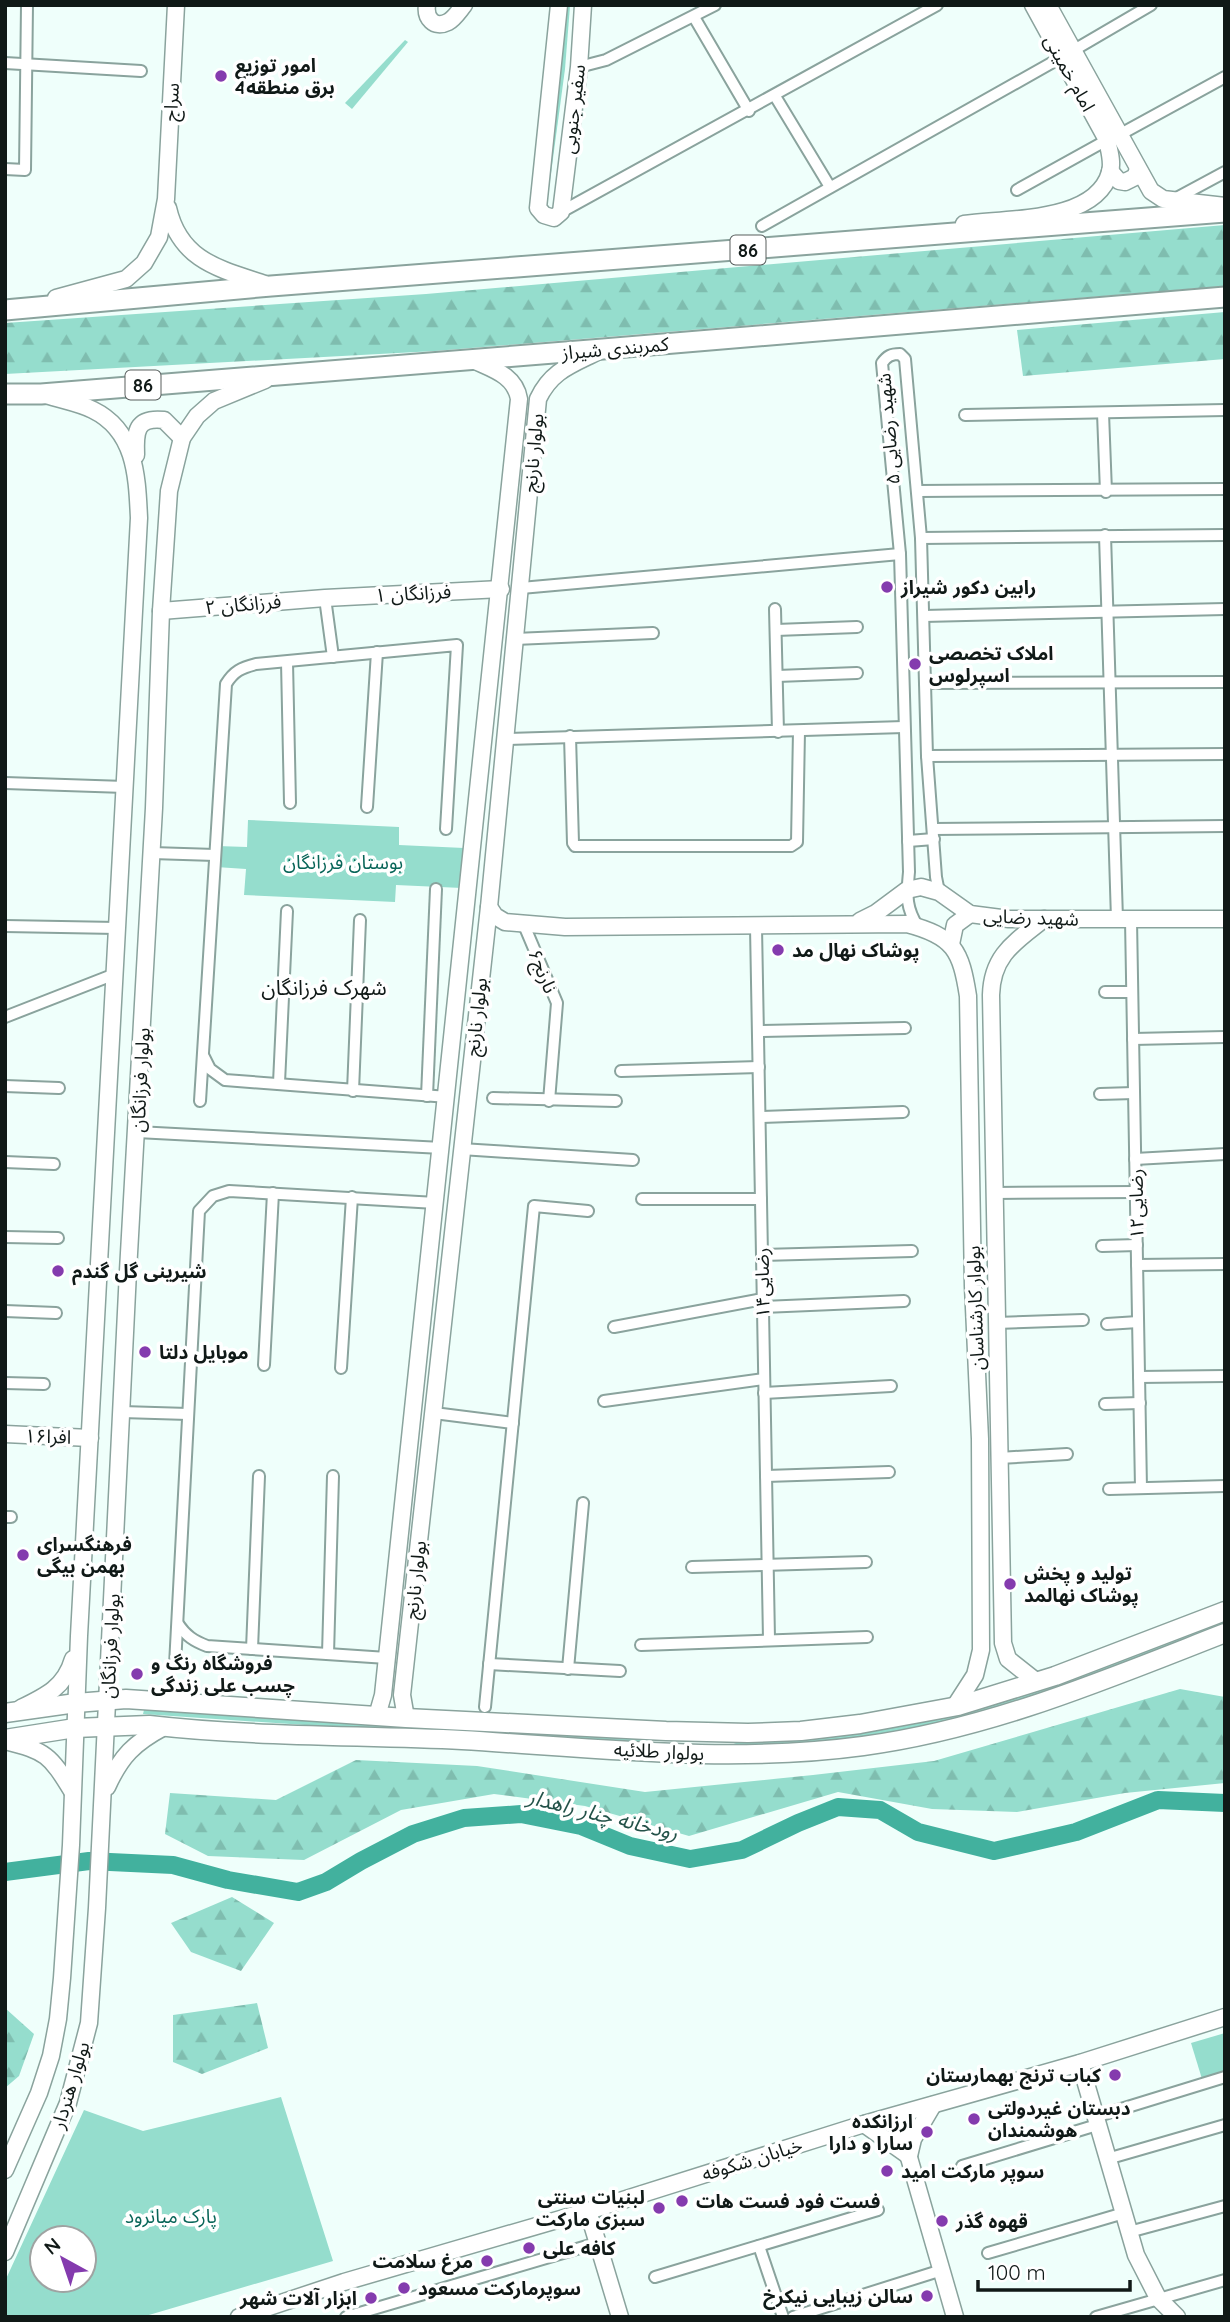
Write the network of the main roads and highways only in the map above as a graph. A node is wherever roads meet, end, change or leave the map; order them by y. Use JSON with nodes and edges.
{"nodes":[{"id":1,"x":176,"y":5,"type":"edge"},
{"id":2,"x":427,"y":5,"type":"edge"},
{"id":3,"x":464,"y":5,"type":"edge"},
{"id":4,"x":559,"y":5,"type":"edge"},
{"id":5,"x":583,"y":5,"type":"edge"},
{"id":6,"x":1033,"y":5,"type":"edge"},
{"id":7,"x":1048,"y":5,"type":"edge"},
{"id":8,"x":1068,"y":54,"type":"junction"},
{"id":9,"x":1113,"y":137,"type":"junction"},
{"id":10,"x":1138,"y":169,"type":"junction"},
{"id":11,"x":1110,"y":171,"type":"junction"},
{"id":12,"x":166,"y":199,"type":"junction"},
{"id":13,"x":1225,"y":206,"type":"edge"},
{"id":14,"x":1225,"y":212,"type":"edge"},
{"id":15,"x":896,"y":239,"type":"junction"},
{"id":16,"x":271,"y":286,"type":"junction"},
{"id":17,"x":1225,"y":297,"type":"edge"},
{"id":18,"x":5,"y":309,"type":"edge"},
{"id":19,"x":603,"y":349,"type":"junction"},
{"id":20,"x":472,"y":360,"type":"junction"},
{"id":21,"x":280,"y":374,"type":"junction"},
{"id":22,"x":5,"y":394,"type":"edge"},
{"id":23,"x":41,"y":394,"type":"junction"},
{"id":24,"x":519,"y":399,"type":"junction"},
{"id":25,"x":538,"y":399,"type":"junction"},
{"id":26,"x":182,"y":438,"type":"junction"},
{"id":27,"x":136,"y":471,"type":"junction"},
{"id":28,"x":501,"y":589,"type":"junction"},
{"id":29,"x":325,"y":598,"type":"joint"},
{"id":30,"x":161,"y":611,"type":"junction"},
{"id":31,"x":489,"y":907,"type":"junction"},
{"id":32,"x":970,"y":914,"type":"junction"},
{"id":33,"x":1009,"y":919,"type":"junction"},
{"id":34,"x":1044,"y":919,"type":"junction"},
{"id":35,"x":1225,"y":919,"type":"edge"},
{"id":36,"x":856,"y":923,"type":"junction"},
{"id":37,"x":951,"y":944,"type":"junction"},
{"id":38,"x":1012,"y":944,"type":"junction"},
{"id":39,"x":996,"y":964,"type":"junction"},
{"id":40,"x":963,"y":965,"type":"junction"},
{"id":41,"x":991,"y":995,"type":"junction"},
{"id":42,"x":968,"y":996,"type":"junction"},
{"id":43,"x":99,"y":1270,"type":"junction"},
{"id":44,"x":128,"y":1271,"type":"junction"},
{"id":45,"x":427,"y":1293,"type":"junction"},
{"id":46,"x":447,"y":1295,"type":"junction"},
{"id":47,"x":5,"y":1434,"type":"edge"},
{"id":48,"x":90,"y":1438,"type":"junction"},
{"id":49,"x":1225,"y":1611,"type":"edge"},
{"id":50,"x":1225,"y":1633,"type":"edge"},
{"id":51,"x":79,"y":1636,"type":"junction"},
{"id":52,"x":1003,"y":1644,"type":"junction"},
{"id":53,"x":980,"y":1651,"type":"junction"},
{"id":54,"x":109,"y":1667,"type":"junction"},
{"id":55,"x":78,"y":1669,"type":"junction"},
{"id":56,"x":1037,"y":1682,"type":"junction"},
{"id":57,"x":383,"y":1695,"type":"junction"},
{"id":58,"x":402,"y":1695,"type":"junction"},
{"id":59,"x":107,"y":1700,"type":"junction"},
{"id":60,"x":149,"y":1701,"type":"junction"},
{"id":61,"x":76,"y":1703,"type":"junction"},
{"id":62,"x":955,"y":1706,"type":"junction"},
{"id":63,"x":42,"y":1709,"type":"junction"},
{"id":64,"x":7,"y":1713,"type":"edge"},
{"id":65,"x":377,"y":1716,"type":"junction"},
{"id":66,"x":406,"y":1718,"type":"junction"},
{"id":67,"x":106,"y":1726,"type":"junction"},
{"id":68,"x":156,"y":1726,"type":"junction"},
{"id":69,"x":75,"y":1728,"type":"junction"},
{"id":70,"x":666,"y":1731,"type":"junction"},
{"id":71,"x":41,"y":1733,"type":"junction"},
{"id":72,"x":5,"y":1740,"type":"edge"},
{"id":73,"x":663,"y":1752,"type":"junction"},
{"id":74,"x":104,"y":1769,"type":"junction"},
{"id":75,"x":73,"y":1770,"type":"junction"},
{"id":76,"x":72,"y":1792,"type":"junction"},
{"id":77,"x":103,"y":1795,"type":"junction"},
{"id":78,"x":101,"y":1844,"type":"joint"},
{"id":79,"x":71,"y":1845,"type":"joint"},
{"id":80,"x":1225,"y":2017,"type":"edge"},
{"id":81,"x":1080,"y":2063,"type":"junction"},
{"id":82,"x":933,"y":2105,"type":"junction"},
{"id":83,"x":897,"y":2116,"type":"junction"},
{"id":84,"x":864,"y":2124,"type":"junction"},
{"id":85,"x":909,"y":2156,"type":"junction"},
{"id":86,"x":5,"y":2170,"type":"edge"},
{"id":87,"x":588,"y":2211,"type":"junction"},
{"id":88,"x":5,"y":2252,"type":"edge"},
{"id":89,"x":291,"y":2309,"type":"edge"},
{"id":90,"x":239,"y":2317,"type":"edge"},
{"id":91,"x":620,"y":2317,"type":"edge"},
{"id":92,"x":955,"y":2317,"type":"edge"},
{"id":93,"x":1177,"y":2317,"type":"edge"}],
"edges":[{"from":1,"to":12,"type":"main road","name":"سراج"},
{"from":2,"to":3,"type":"main road"},
{"from":4,"to":5,"type":"main road","name":"سفیر جنوبی"},
{"from":6,"to":8,"type":"main road","name":"امام خمینی"},
{"from":7,"to":8,"type":"main road","name":"امام خمینی"},
{"from":8,"to":9,"type":"main road","name":"امام خمینی"},
{"from":9,"to":10,"type":"main road","name":"امام خمینی"},
{"from":9,"to":11,"type":"main road"},
{"from":10,"to":11,"type":"main road"},
{"from":10,"to":13,"type":"main road","name":"امام خمینی"},
{"from":11,"to":15,"type":"main road"},
{"from":12,"to":16,"type":"main road"},
{"from":12,"to":18,"type":"main road"},
{"from":14,"to":15,"type":"highway","number":"86"},
{"from":15,"to":16,"type":"highway","number":"86"},
{"from":16,"to":18,"type":"highway","number":"86"},
{"from":17,"to":19,"type":"highway","name":"کمربندی شیراز","number":"86"},
{"from":19,"to":20,"type":"highway","name":"کمربندی شیراز","number":"86"},
{"from":19,"to":25,"type":"main road","name":"بولوار نارنج"},
{"from":20,"to":21,"type":"highway","name":"کمربندی شیراز","number":"86"},
{"from":20,"to":24,"type":"main road","name":"بولوار نارنج"},
{"from":21,"to":23,"type":"highway","name":"کمربندی شیراز","number":"86"},
{"from":21,"to":26,"type":"main road","name":"بولوار فرزانگان"},
{"from":22,"to":23,"type":"highway","name":"کمربندی شیراز","number":"86"},
{"from":23,"to":27,"type":"main road","name":"بولوار فرزانگان"},
{"from":24,"to":25,"type":"main road"},
{"from":24,"to":28,"type":"main road","name":"بولوار نارنج"},
{"from":25,"to":31,"type":"main road","name":"بولوار نارنج"},
{"from":26,"to":27,"type":"main road"},
{"from":26,"to":30,"type":"main road","name":"بولوار فرزانگان"},
{"from":27,"to":43,"type":"main road","name":"بولوار فرزانگان"},
{"from":28,"to":29,"type":"main road","name":"فرزانگان ۱"},
{"from":28,"to":45,"type":"main road","name":"بولوار نارنج"},
{"from":29,"to":30,"type":"main road","name":"فرزانگان ۲"},
{"from":30,"to":44,"type":"main road","name":"بولوار فرزانگان"},
{"from":31,"to":36,"type":"main road","name":"نارنج۶"},
{"from":31,"to":46,"type":"main road","name":"بولوار نارنج"},
{"from":32,"to":33,"type":"main road","name":"شهید رضایی"},
{"from":32,"to":36,"type":"main road","name":"شهید رضایی"},
{"from":32,"to":37,"type":"main road"},
{"from":33,"to":34,"type":"main road","name":"شهید رضایی"},
{"from":33,"to":38,"type":"main road"},
{"from":34,"to":35,"type":"main road","name":"شهید رضایی"},
{"from":34,"to":38,"type":"main road","name":"بولوار کارشناسان"},
{"from":36,"to":37,"type":"main road"},
{"from":37,"to":40,"type":"main road","name":"بولوار کارشناسان"},
{"from":38,"to":39,"type":"main road","name":"بولوار کارشناسان"},
{"from":39,"to":40,"type":"main road"},
{"from":39,"to":41,"type":"main road","name":"بولوار کارشناسان"},
{"from":40,"to":42,"type":"main road","name":"بولوار کارشناسان"},
{"from":41,"to":42,"type":"main road"},
{"from":41,"to":52,"type":"main road","name":"بولوار کارشناسان"},
{"from":42,"to":53,"type":"main road","name":"بولوار کارشناسان"},
{"from":43,"to":44,"type":"main road"},
{"from":43,"to":48,"type":"main road","name":"بولوار فرزانگان"},
{"from":44,"to":54,"type":"main road","name":"بولوار فرزانگان"},
{"from":45,"to":46,"type":"main road"},
{"from":45,"to":57,"type":"main road","name":"بولوار نارنج"},
{"from":46,"to":58,"type":"main road","name":"بولوار نارنج"},
{"from":47,"to":48,"type":"main road","name":"۱۶افرا"},
{"from":48,"to":51,"type":"main road","name":"بولوار فرزانگان"},
{"from":49,"to":56,"type":"main road","name":"بولوار طلائیه"},
{"from":50,"to":73,"type":"main road","name":"بولوار طلائیه"},
{"from":51,"to":55,"type":"main road","name":"بولوار فرزانگان"},
{"from":51,"to":64,"type":"main road"},
{"from":52,"to":53,"type":"main road"},
{"from":52,"to":56,"type":"main road"},
{"from":53,"to":62,"type":"main road","name":"بولوار کارشناسان"},
{"from":54,"to":55,"type":"main road"},
{"from":54,"to":59,"type":"main road","name":"بولوار فرزانگان"},
{"from":55,"to":61,"type":"main road","name":"بولوار فرزانگان"},
{"from":56,"to":62,"type":"main road","name":"بولوار طلائیه"},
{"from":57,"to":58,"type":"main road"},
{"from":57,"to":65,"type":"main road","name":"بولوار نارنج"},
{"from":58,"to":66,"type":"main road","name":"بولوار نارنج"},
{"from":59,"to":60,"type":"main road","name":"بولوار طلائیه"},
{"from":59,"to":61,"type":"main road","name":"بولوار طلائیه"},
{"from":59,"to":67,"type":"main road","name":"بولوار فرزانگان"},
{"from":60,"to":65,"type":"main road","name":"بولوار طلائیه"},
{"from":60,"to":68,"type":"main road"},
{"from":61,"to":63,"type":"main road","name":"بولوار طلائیه"},
{"from":61,"to":69,"type":"main road","name":"بولوار فرزانگان"},
{"from":62,"to":70,"type":"main road","name":"بولوار طلائیه"},
{"from":63,"to":64,"type":"main road","name":"بولوار طلائیه"},
{"from":63,"to":71,"type":"main road"},
{"from":65,"to":66,"type":"main road","name":"بولوار طلائیه"},
{"from":66,"to":70,"type":"main road","name":"بولوار طلائیه"},
{"from":67,"to":68,"type":"main road","name":"بولوار طلائیه"},
{"from":67,"to":69,"type":"main road","name":"بولوار طلائیه"},
{"from":67,"to":74,"type":"main road","name":"بولوار فرزانگان"},
{"from":68,"to":73,"type":"main road","name":"بولوار طلائیه"},
{"from":68,"to":77,"type":"main road"},
{"from":69,"to":71,"type":"main road","name":"بولوار طلائیه"},
{"from":69,"to":75,"type":"main road","name":"بولوار فرزانگان"},
{"from":70,"to":73,"type":"main road"},
{"from":71,"to":72,"type":"main road","name":"بولوار طلائیه"},
{"from":72,"to":76,"type":"main road"},
{"from":74,"to":75,"type":"main road"},
{"from":74,"to":77,"type":"main road","name":"بولوار فرزانگان"},
{"from":75,"to":76,"type":"main road","name":"بولوار فرزانگان"},
{"from":76,"to":79,"type":"main road","name":"بولوار فرزانگان"},
{"from":77,"to":78,"type":"main road","name":"بولوار فرزانگان"},
{"from":78,"to":88,"type":"main road","name":"بولوار هنردار"},
{"from":79,"to":86,"type":"main road","name":"بولوار هنردار"},
{"from":80,"to":81,"type":"main road","name":"خیابان شکوفه"},
{"from":81,"to":82,"type":"main road","name":"خیابان شکوفه"},
{"from":81,"to":93,"type":"main road"},
{"from":82,"to":83,"type":"main road","name":"خیابان شکوفه"},
{"from":82,"to":85,"type":"main road"},
{"from":83,"to":84,"type":"main road","name":"خیابان شکوفه"},
{"from":83,"to":85,"type":"main road"},
{"from":84,"to":85,"type":"main road"},
{"from":84,"to":87,"type":"main road","name":"خیابان شکوفه"},
{"from":85,"to":92,"type":"main road"},
{"from":87,"to":89,"type":"main road","name":"خیابان شکوفه"},
{"from":87,"to":91,"type":"main road"},
{"from":89,"to":90,"type":"main road","name":"خیابان شکوفه"}]}
